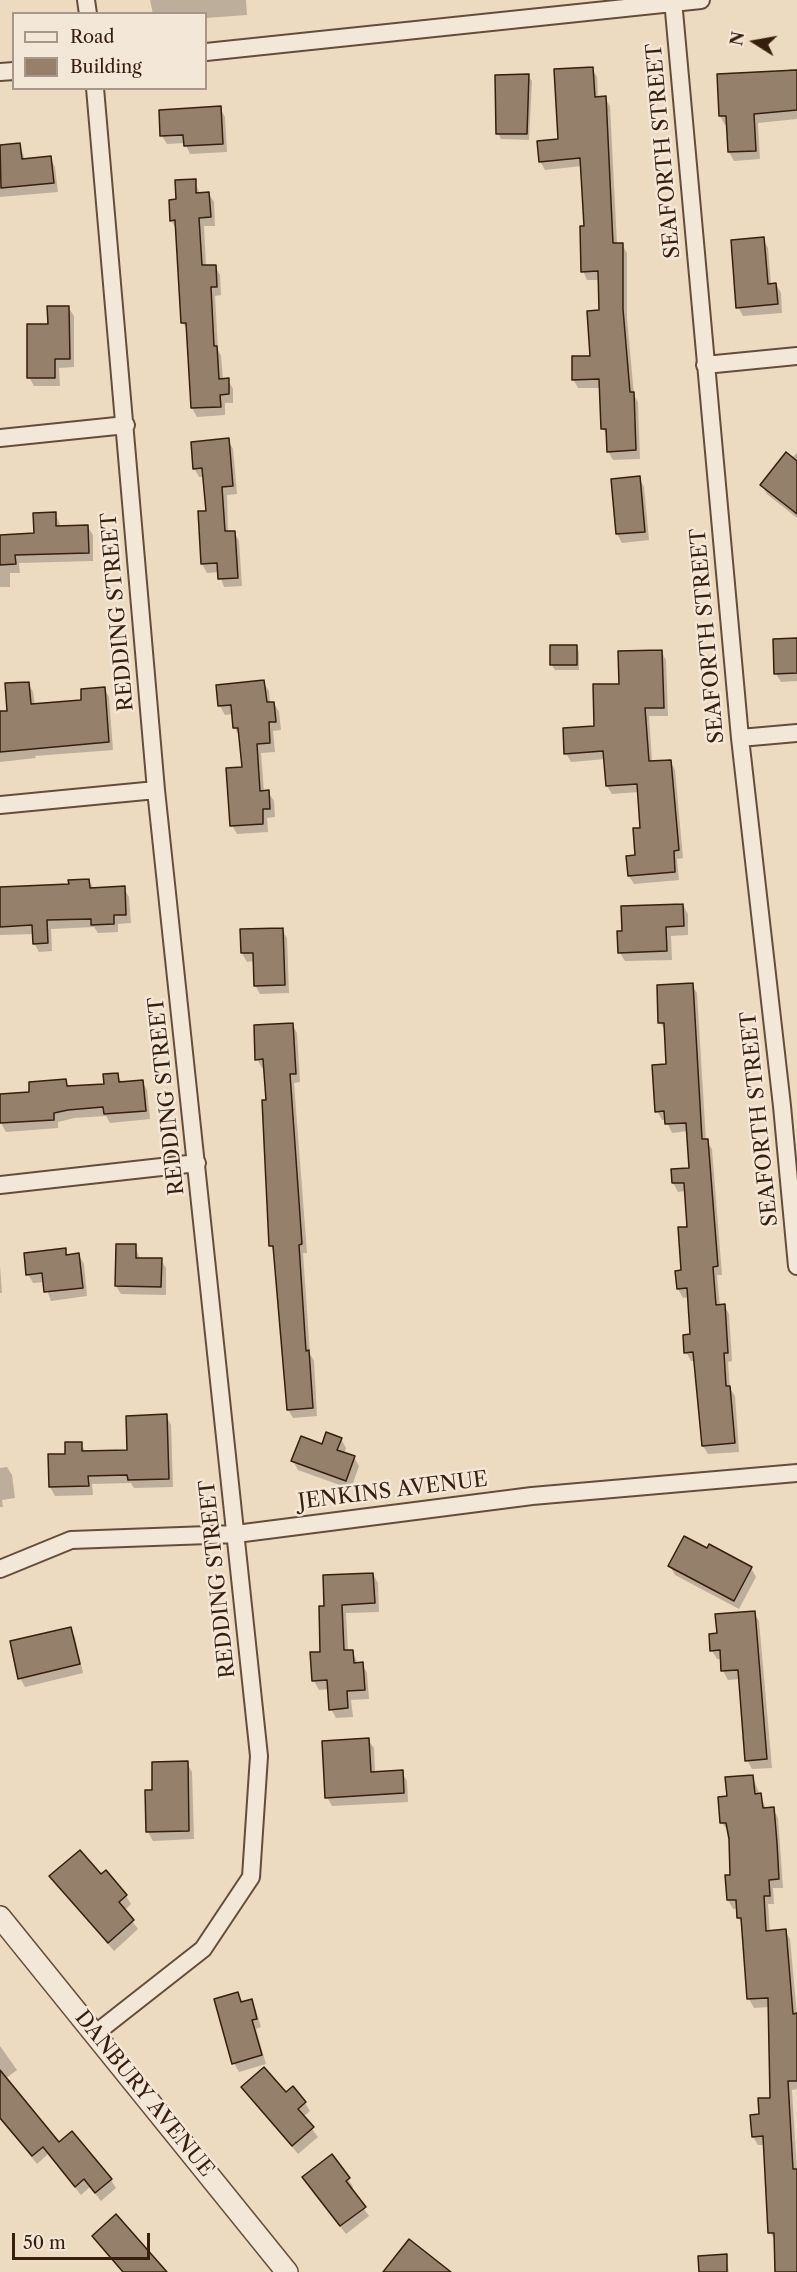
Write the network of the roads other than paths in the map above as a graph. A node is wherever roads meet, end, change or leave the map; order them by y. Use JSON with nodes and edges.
{"nodes":[{"id":1,"x":700,"y":0,"type":"edge"},
{"id":2,"x":673,"y":1,"type":"edge"},
{"id":3,"x":207,"y":52,"type":"edge"},
{"id":4,"x":96,"y":90,"type":"edge"},
{"id":5,"x":797,"y":356,"type":"edge"},
{"id":6,"x":705,"y":365,"type":"junction"},
{"id":7,"x":126,"y":425,"type":"junction"},
{"id":8,"x":0,"y":438,"type":"edge"},
{"id":9,"x":797,"y":733,"type":"edge"},
{"id":10,"x":740,"y":738,"type":"junction"},
{"id":11,"x":156,"y":790,"type":"junction"},
{"id":12,"x":0,"y":805,"type":"edge"},
{"id":13,"x":790,"y":1105,"type":"edge"},
{"id":14,"x":197,"y":1163,"type":"junction"},
{"id":15,"x":0,"y":1185,"type":"edge"},
{"id":16,"x":797,"y":1266,"type":"edge"},
{"id":17,"x":797,"y":1473,"type":"edge"},
{"id":18,"x":236,"y":1534,"type":"junction"},
{"id":19,"x":0,"y":1569,"type":"edge"},
{"id":20,"x":0,"y":1917,"type":"edge"},
{"id":21,"x":96,"y":2033,"type":"junction"},
{"id":22,"x":287,"y":2272,"type":"edge"}],
"edges":[{"from":1,"to":2,"type":"street"},
{"from":2,"to":3,"type":"street"},
{"from":2,"to":6,"type":"street","name":"SEAFORTH STREET"},
{"from":4,"to":7,"type":"street","name":"REDDING STREET"},
{"from":5,"to":6,"type":"street"},
{"from":6,"to":10,"type":"street","name":"SEAFORTH STREET"},
{"from":7,"to":8,"type":"street"},
{"from":7,"to":11,"type":"street","name":"REDDING STREET"},
{"from":9,"to":10,"type":"street"},
{"from":10,"to":13,"type":"street","name":"SEAFORTH STREET"},
{"from":11,"to":12,"type":"street"},
{"from":11,"to":14,"type":"street","name":"REDDING STREET"},
{"from":13,"to":16,"type":"street","name":"SEAFORTH STREET"},
{"from":14,"to":15,"type":"street"},
{"from":14,"to":18,"type":"street","name":"REDDING STREET"},
{"from":17,"to":18,"type":"street","name":"JENKINS AVENUE"},
{"from":18,"to":19,"type":"street","name":"JENKINS AVENUE"},
{"from":18,"to":21,"type":"street","name":"REDDING STREET"},
{"from":20,"to":21,"type":"street","name":"DANBURY AVENUE"},
{"from":21,"to":22,"type":"street","name":"DANBURY AVENUE"}]}
